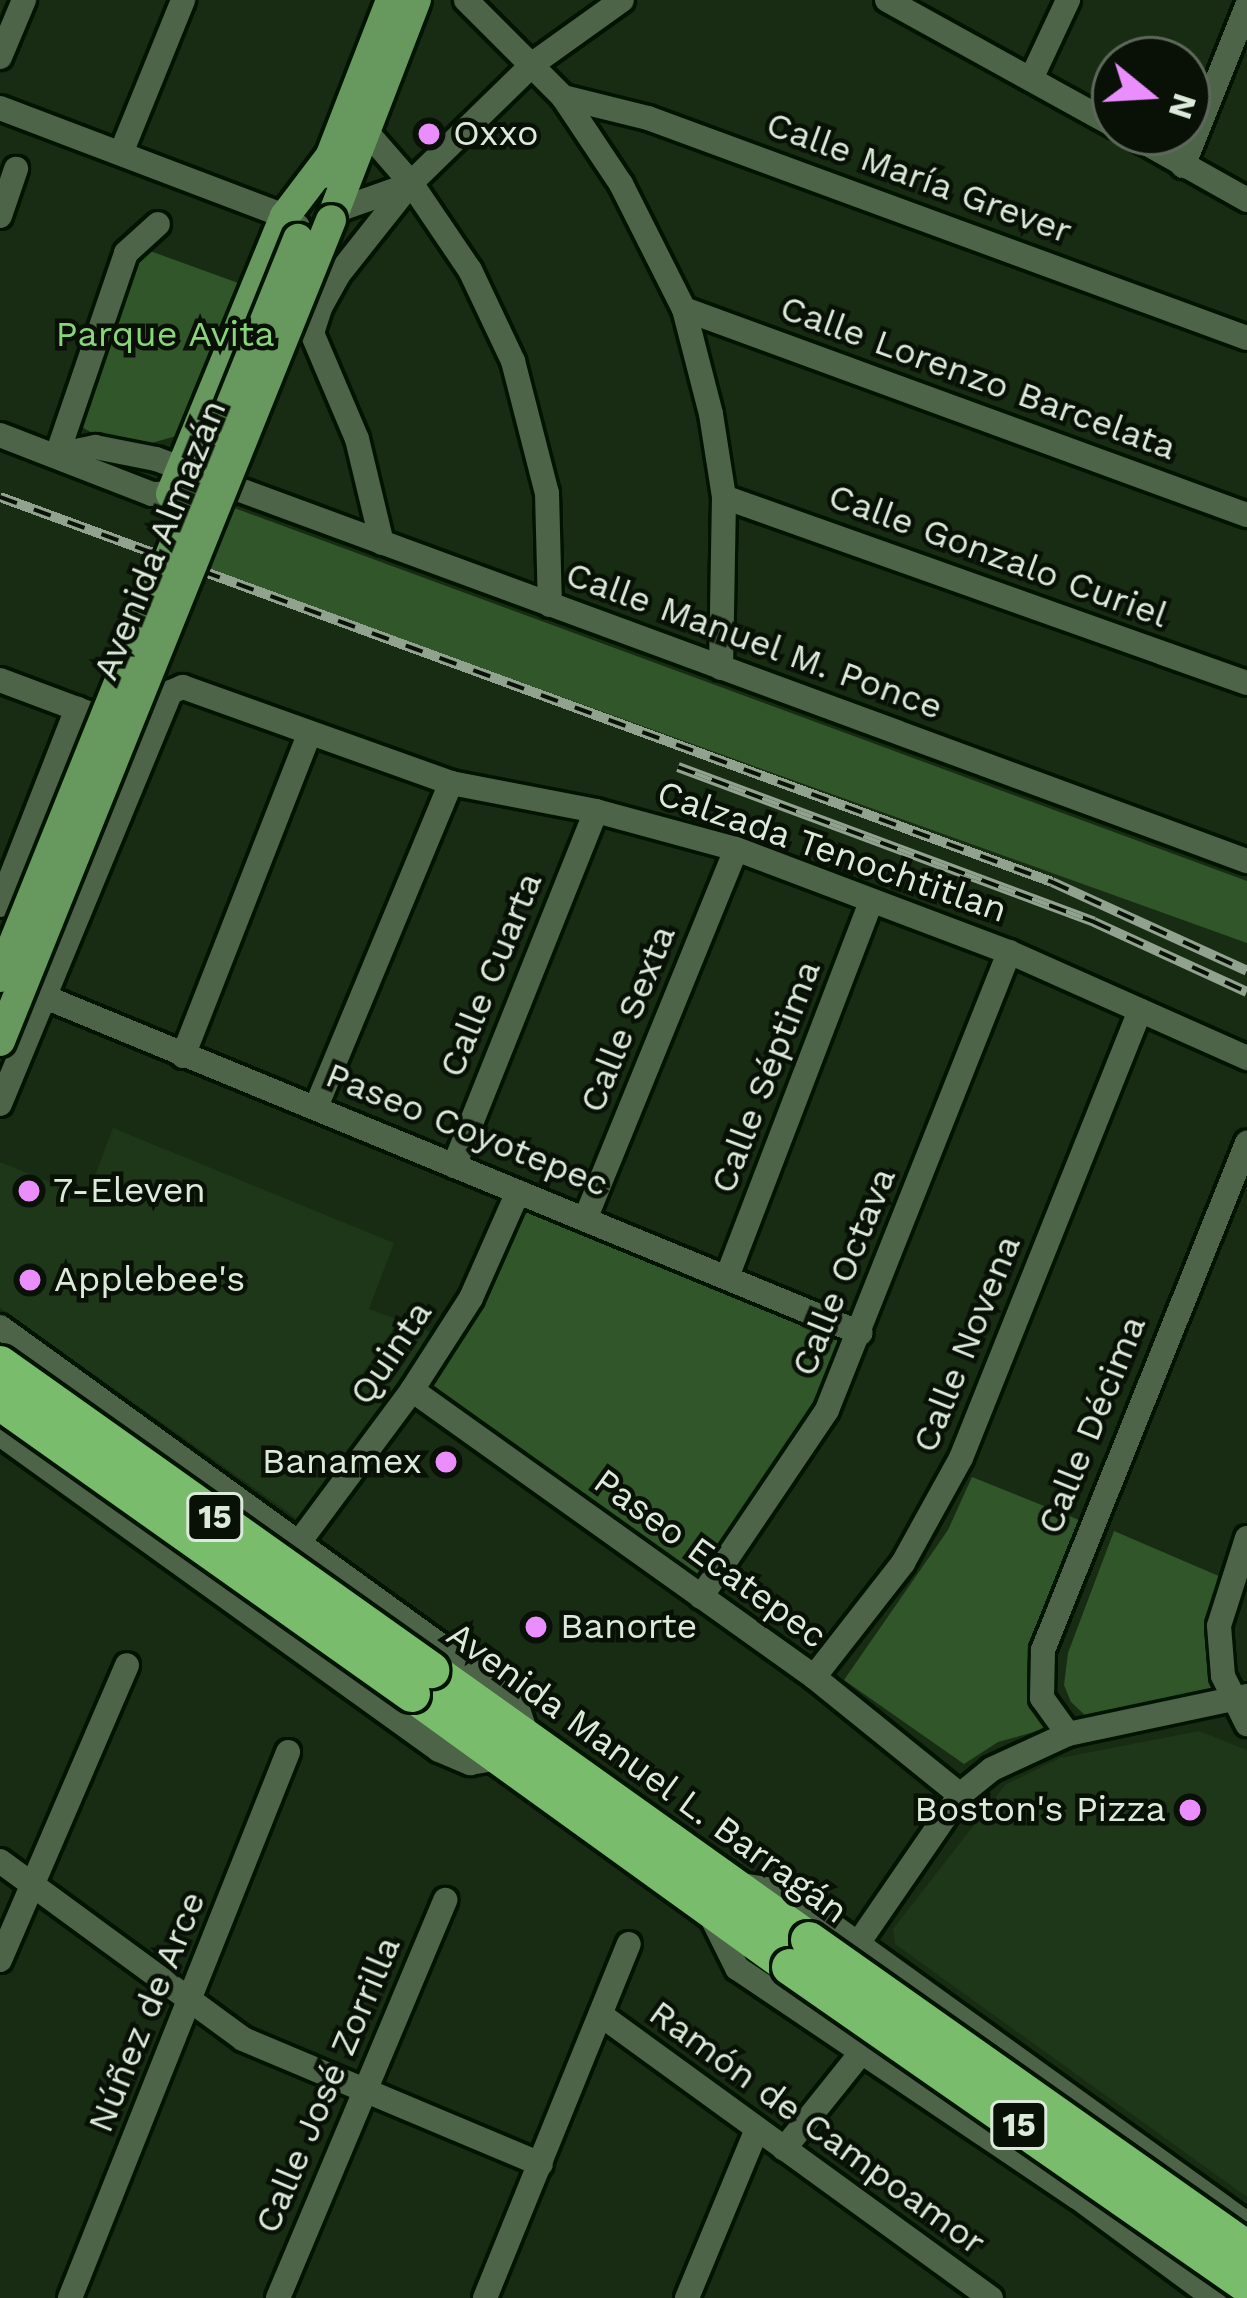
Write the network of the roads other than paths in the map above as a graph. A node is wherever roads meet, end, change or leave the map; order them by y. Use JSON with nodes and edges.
{"nodes":[{"id":1,"x":23,"y":0,"type":"edge"},
{"id":2,"x":183,"y":0,"type":"edge"},
{"id":3,"x":391,"y":0,"type":"edge"},
{"id":4,"x":416,"y":0,"type":"edge"},
{"id":5,"x":466,"y":0,"type":"edge"},
{"id":6,"x":622,"y":0,"type":"edge"},
{"id":7,"x":1068,"y":0,"type":"edge"},
{"id":8,"x":902,"y":4,"type":"edge"},
{"id":9,"x":1247,"y":6,"type":"edge"},
{"id":10,"x":0,"y":57,"type":"edge"},
{"id":11,"x":534,"y":63,"type":"junction"},
{"id":12,"x":1032,"y":77,"type":"junction"},
{"id":13,"x":562,"y":97,"type":"junction"},
{"id":14,"x":0,"y":108,"type":"edge"},
{"id":15,"x":1091,"y":112,"type":"edge"},
{"id":16,"x":365,"y":130,"type":"junction"},
{"id":17,"x":121,"y":153,"type":"junction"},
{"id":18,"x":1166,"y":156,"type":"edge"},
{"id":19,"x":1183,"y":166,"type":"junction"},
{"id":20,"x":16,"y":170,"type":"dead end"},
{"id":21,"x":411,"y":183,"type":"junction"},
{"id":22,"x":1247,"y":200,"type":"edge"},
{"id":23,"x":0,"y":216,"type":"edge"},
{"id":24,"x":310,"y":223,"type":"junction"},
{"id":25,"x":158,"y":224,"type":"dead end"},
{"id":26,"x":684,"y":309,"type":"junction"},
{"id":27,"x":1247,"y":338,"type":"edge"},
{"id":28,"x":0,"y":435,"type":"edge"},
{"id":29,"x":58,"y":455,"type":"junction"},
{"id":30,"x":176,"y":481,"type":"junction"},
{"id":31,"x":724,"y":497,"type":"junction"},
{"id":32,"x":1247,"y":515,"type":"edge"},
{"id":33,"x":382,"y":543,"type":"junction"},
{"id":34,"x":550,"y":605,"type":"junction"},
{"id":35,"x":721,"y":668,"type":"junction"},
{"id":36,"x":0,"y":680,"type":"edge"},
{"id":37,"x":1247,"y":683,"type":"edge"},
{"id":38,"x":77,"y":709,"type":"junction"},
{"id":39,"x":309,"y":735,"type":"junction"},
{"id":40,"x":152,"y":738,"type":"junction"},
{"id":41,"x":451,"y":783,"type":"junction"},
{"id":42,"x":596,"y":811,"type":"junction"},
{"id":43,"x":35,"y":816,"type":"junction"},
{"id":44,"x":107,"y":843,"type":"junction"},
{"id":45,"x":736,"y":849,"type":"junction"},
{"id":46,"x":1247,"y":861,"type":"edge"},
{"id":47,"x":871,"y":902,"type":"junction"},
{"id":48,"x":0,"y":904,"type":"edge"},
{"id":49,"x":1010,"y":952,"type":"junction"},
{"id":50,"x":0,"y":977,"type":"edge"},
{"id":51,"x":45,"y":997,"type":"junction"},
{"id":52,"x":1140,"y":1011,"type":"junction"},
{"id":53,"x":0,"y":1041,"type":"edge"},
{"id":54,"x":183,"y":1056,"type":"junction"},
{"id":55,"x":1247,"y":1058,"type":"edge"},
{"id":56,"x":0,"y":1104,"type":"edge"},
{"id":57,"x":316,"y":1106,"type":"junction"},
{"id":58,"x":1247,"y":1143,"type":"edge"},
{"id":59,"x":454,"y":1166,"type":"junction"},
{"id":60,"x":518,"y":1192,"type":"junction"},
{"id":61,"x":586,"y":1217,"type":"junction"},
{"id":62,"x":728,"y":1277,"type":"junction"},
{"id":63,"x":0,"y":1327,"type":"edge"},
{"id":64,"x":860,"y":1333,"type":"junction"},
{"id":65,"x":0,"y":1364,"type":"edge"},
{"id":66,"x":412,"y":1390,"type":"junction"},
{"id":67,"x":90,"y":1391,"type":"junction"},
{"id":68,"x":0,"y":1402,"type":"edge"},
{"id":69,"x":0,"y":1434,"type":"edge"},
{"id":70,"x":38,"y":1462,"type":"junction"},
{"id":71,"x":1247,"y":1538,"type":"edge"},
{"id":72,"x":300,"y":1541,"type":"junction"},
{"id":73,"x":701,"y":1597,"type":"junction"},
{"id":74,"x":127,"y":1665,"type":"dead end"},
{"id":75,"x":814,"y":1677,"type":"junction"},
{"id":76,"x":422,"y":1682,"type":"junction"},
{"id":77,"x":1239,"y":1698,"type":"edge"},
{"id":78,"x":1247,"y":1724,"type":"edge"},
{"id":79,"x":1068,"y":1734,"type":"junction"},
{"id":80,"x":513,"y":1750,"type":"junction"},
{"id":81,"x":288,"y":1752,"type":"dead end"},
{"id":82,"x":960,"y":1795,"type":"junction"},
{"id":83,"x":0,"y":1862,"type":"edge"},
{"id":84,"x":31,"y":1883,"type":"junction"},
{"id":85,"x":718,"y":1898,"type":"junction"},
{"id":86,"x":445,"y":1900,"type":"dead end"},
{"id":87,"x":859,"y":1942,"type":"junction"},
{"id":88,"x":629,"y":1944,"type":"dead end"},
{"id":89,"x":799,"y":1954,"type":"junction"},
{"id":90,"x":0,"y":1960,"type":"edge"},
{"id":91,"x":188,"y":2001,"type":"junction"},
{"id":92,"x":601,"y":2015,"type":"junction"},
{"id":93,"x":861,"y":2053,"type":"junction"},
{"id":94,"x":1051,"y":2078,"type":"junction"},
{"id":95,"x":360,"y":2093,"type":"junction"},
{"id":96,"x":757,"y":2129,"type":"junction"},
{"id":97,"x":1119,"y":2132,"type":"junction"},
{"id":98,"x":784,"y":2150,"type":"junction"},
{"id":99,"x":1010,"y":2154,"type":"junction"},
{"id":100,"x":541,"y":2164,"type":"junction"},
{"id":101,"x":1077,"y":2197,"type":"junction"},
{"id":102,"x":1247,"y":2224,"type":"edge"},
{"id":103,"x":1247,"y":2249,"type":"edge"},
{"id":104,"x":1247,"y":2284,"type":"edge"},
{"id":105,"x":70,"y":2298,"type":"edge"},
{"id":106,"x":278,"y":2298,"type":"edge"},
{"id":107,"x":484,"y":2298,"type":"edge"},
{"id":108,"x":687,"y":2298,"type":"edge"},
{"id":109,"x":991,"y":2298,"type":"edge"},
{"id":110,"x":1214,"y":2298,"type":"edge"}],
"edges":[{"from":1,"to":10,"type":"street"},
{"from":2,"to":17,"type":"street"},
{"from":3,"to":24,"type":"main road"},
{"from":4,"to":16,"type":"main road","name":"Avenida Almazán"},
{"from":5,"to":11,"type":"street"},
{"from":6,"to":11,"type":"street"},
{"from":7,"to":12,"type":"street"},
{"from":8,"to":12,"type":"street"},
{"from":9,"to":19,"type":"street"},
{"from":11,"to":13,"type":"street"},
{"from":11,"to":21,"type":"street"},
{"from":12,"to":15,"type":"street"},
{"from":13,"to":26,"type":"street"},
{"from":13,"to":27,"type":"street","name":"Calle María Grever"},
{"from":14,"to":17,"type":"street"},
{"from":16,"to":21,"type":"street"},
{"from":16,"to":24,"type":"main road","name":"Avenida Almazán"},
{"from":17,"to":24,"type":"street"},
{"from":18,"to":19,"type":"street"},
{"from":19,"to":22,"type":"street"},
{"from":20,"to":23,"type":"street"},
{"from":21,"to":24,"type":"street"},
{"from":21,"to":33,"type":"street"},
{"from":21,"to":34,"type":"street"},
{"from":24,"to":30,"type":"main road"},
{"from":24,"to":50,"type":"main road","name":"Avenida Almazán","bridge":true},
{"from":24,"to":53,"type":"main road","name":"Avenida Almazán","bridge":true},
{"from":25,"to":29,"type":"street"},
{"from":26,"to":31,"type":"street"},
{"from":26,"to":32,"type":"street","name":"Calle Lorenzo Barcelata"},
{"from":28,"to":29,"type":"street"},
{"from":29,"to":30,"type":"street","name":"Calle Manuel M. Ponce"},
{"from":30,"to":33,"type":"street","name":"Calle Manuel M. Ponce"},
{"from":31,"to":35,"type":"street"},
{"from":31,"to":37,"type":"street","name":"Calle Gonzalo Curiel"},
{"from":33,"to":34,"type":"street","name":"Calle Manuel M. Ponce"},
{"from":34,"to":35,"type":"street","name":"Calle Manuel M. Ponce"},
{"from":35,"to":46,"type":"street","name":"Calle Manuel M. Ponce"},
{"from":36,"to":38,"type":"street"},
{"from":38,"to":40,"type":"street"},
{"from":38,"to":43,"type":"street"},
{"from":39,"to":40,"type":"street","name":"Calzada Tenochtitlan"},
{"from":39,"to":41,"type":"street","name":"Calzada Tenochtitlan"},
{"from":39,"to":54,"type":"street"},
{"from":40,"to":44,"type":"street"},
{"from":41,"to":42,"type":"street","name":"Calzada Tenochtitlan"},
{"from":41,"to":57,"type":"street"},
{"from":42,"to":45,"type":"street","name":"Calzada Tenochtitlan"},
{"from":42,"to":59,"type":"street","name":"Calle Cuarta"},
{"from":43,"to":44,"type":"street"},
{"from":43,"to":48,"type":"street"},
{"from":44,"to":51,"type":"street"},
{"from":45,"to":47,"type":"street","name":"Calzada Tenochtitlan"},
{"from":45,"to":61,"type":"street","name":"Calle Sexta"},
{"from":47,"to":49,"type":"street","name":"Calzada Tenochtitlan"},
{"from":47,"to":62,"type":"street","name":"Calle Séptima"},
{"from":49,"to":52,"type":"street","name":"Calzada Tenochtitlan"},
{"from":49,"to":64,"type":"street","name":"Calle Octava"},
{"from":51,"to":54,"type":"street","name":"Paseo Coyotepec"},
{"from":51,"to":56,"type":"street"},
{"from":52,"to":55,"type":"street","name":"Calzada Tenochtitlan"},
{"from":52,"to":75,"type":"street","name":"Calle Novena"},
{"from":54,"to":57,"type":"street","name":"Paseo Coyotepec"},
{"from":57,"to":59,"type":"street","name":"Paseo Coyotepec"},
{"from":58,"to":79,"type":"street","name":"Calle Décima"},
{"from":59,"to":60,"type":"street","name":"Paseo Coyotepec"},
{"from":60,"to":61,"type":"street","name":"Paseo Coyotepec"},
{"from":60,"to":66,"type":"street","name":"Quinta"},
{"from":61,"to":62,"type":"street","name":"Paseo Coyotepec"},
{"from":62,"to":64,"type":"street","name":"Paseo Coyotepec"},
{"from":63,"to":67,"type":"street"},
{"from":64,"to":73,"type":"street","name":"Calle Octava"},
{"from":65,"to":76,"type":"highway","name":"Avenida Manuel L. Barragán","number":"15","bridge":true},
{"from":66,"to":72,"type":"street","name":"Quinta"},
{"from":66,"to":73,"type":"street","name":"Paseo Ecatepec"},
{"from":67,"to":70,"type":"street"},
{"from":67,"to":72,"type":"street"},
{"from":68,"to":76,"type":"highway","name":"Avenida Manuel L. Barragán","number":"15","bridge":true},
{"from":69,"to":70,"type":"street"},
{"from":70,"to":80,"type":"street"},
{"from":71,"to":77,"type":"street"},
{"from":72,"to":80,"type":"street"},
{"from":73,"to":75,"type":"street","name":"Paseo Ecatepec"},
{"from":74,"to":84,"type":"street"},
{"from":75,"to":82,"type":"street","name":"Paseo Ecatepec"},
{"from":76,"to":80,"type":"highway","name":"Avenida Manuel L. Barragán","number":"15"},
{"from":77,"to":78,"type":"street"},
{"from":77,"to":79,"type":"street"},
{"from":79,"to":82,"type":"street"},
{"from":80,"to":85,"type":"highway","name":"Avenida Manuel L. Barragán","number":"15"},
{"from":81,"to":91,"type":"street","name":"Núñez de Arce"},
{"from":82,"to":87,"type":"street"},
{"from":83,"to":84,"type":"street"},
{"from":84,"to":90,"type":"street"},
{"from":84,"to":91,"type":"street"},
{"from":85,"to":87,"type":"street"},
{"from":85,"to":89,"type":"highway","name":"Avenida Manuel L. Barragán","number":"15"},
{"from":85,"to":93,"type":"street"},
{"from":86,"to":95,"type":"street","name":"Calle José Zorrilla"},
{"from":87,"to":94,"type":"street"},
{"from":88,"to":92,"type":"street"},
{"from":89,"to":103,"type":"highway","name":"Avenida Manuel L. Barragán","number":"15","bridge":true},
{"from":89,"to":104,"type":"highway","name":"Avenida Manuel L. Barragán","number":"15","bridge":true},
{"from":91,"to":95,"type":"street"},
{"from":91,"to":105,"type":"street","name":"Núñez de Arce"},
{"from":92,"to":96,"type":"street","name":"Ramón de Campoamor"},
{"from":92,"to":100,"type":"street"},
{"from":93,"to":98,"type":"street"},
{"from":93,"to":99,"type":"street"},
{"from":94,"to":97,"type":"street"},
{"from":94,"to":99,"type":"street"},
{"from":95,"to":100,"type":"street"},
{"from":95,"to":106,"type":"street","name":"Calle José Zorrilla"},
{"from":96,"to":98,"type":"street","name":"Ramón de Campoamor"},
{"from":96,"to":108,"type":"street"},
{"from":97,"to":101,"type":"street"},
{"from":97,"to":102,"type":"street"},
{"from":98,"to":109,"type":"street","name":"Ramón de Campoamor"},
{"from":99,"to":101,"type":"street"},
{"from":100,"to":107,"type":"street"},
{"from":101,"to":110,"type":"street"}]}
